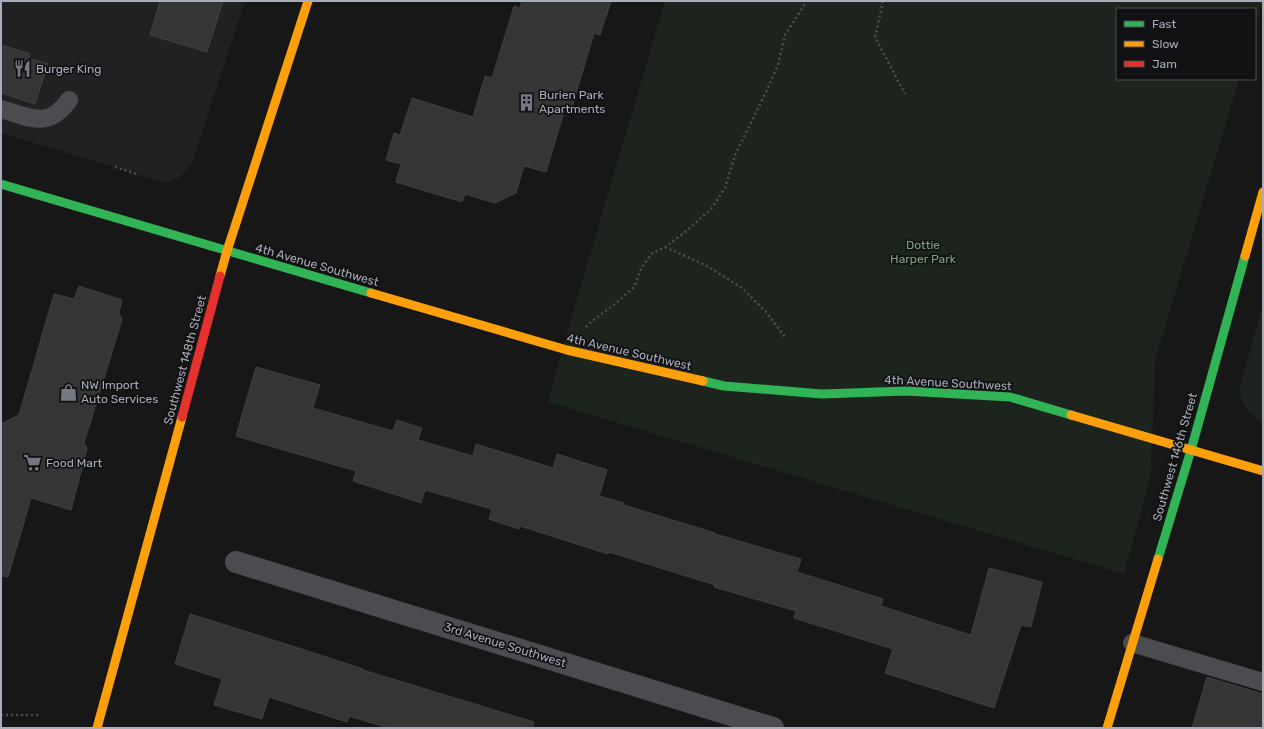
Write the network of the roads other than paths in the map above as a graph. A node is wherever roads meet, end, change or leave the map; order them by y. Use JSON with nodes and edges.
{"nodes":[{"id":1,"x":308,"y":1,"type":"edge"},
{"id":2,"x":69,"y":100,"type":"dead end"},
{"id":3,"x":1,"y":110,"type":"edge"},
{"id":4,"x":1,"y":184,"type":"edge"},
{"id":5,"x":1263,"y":192,"type":"edge"},
{"id":6,"x":227,"y":251,"type":"junction"},
{"id":7,"x":1191,"y":450,"type":"junction"},
{"id":8,"x":1263,"y":471,"type":"edge"},
{"id":9,"x":236,"y":562,"type":"dead end"},
{"id":10,"x":1132,"y":643,"type":"junction"},
{"id":11,"x":1263,"y":682,"type":"edge"},
{"id":12,"x":97,"y":728,"type":"edge"},
{"id":13,"x":773,"y":728,"type":"edge"},
{"id":14,"x":1107,"y":728,"type":"edge"}],
"edges":[{"from":1,"to":6,"type":"street","name":"Southwest 148th Street"},
{"from":2,"to":3,"type":"lane"},
{"from":4,"to":6,"type":"street","name":"4th Avenue Southwest"},
{"from":5,"to":7,"type":"street","name":"Southwest 146th Street"},
{"from":6,"to":7,"type":"street","name":"4th Avenue Southwest"},
{"from":6,"to":12,"type":"street","name":"Southwest 148th Street"},
{"from":7,"to":8,"type":"street","name":"4th Avenue Southwest"},
{"from":7,"to":10,"type":"street","name":"Southwest 146th Street"},
{"from":9,"to":13,"type":"street","name":"3rd Avenue Southwest"},
{"from":10,"to":11,"type":"lane"},
{"from":10,"to":14,"type":"street","name":"Southwest 146th Street"}]}
